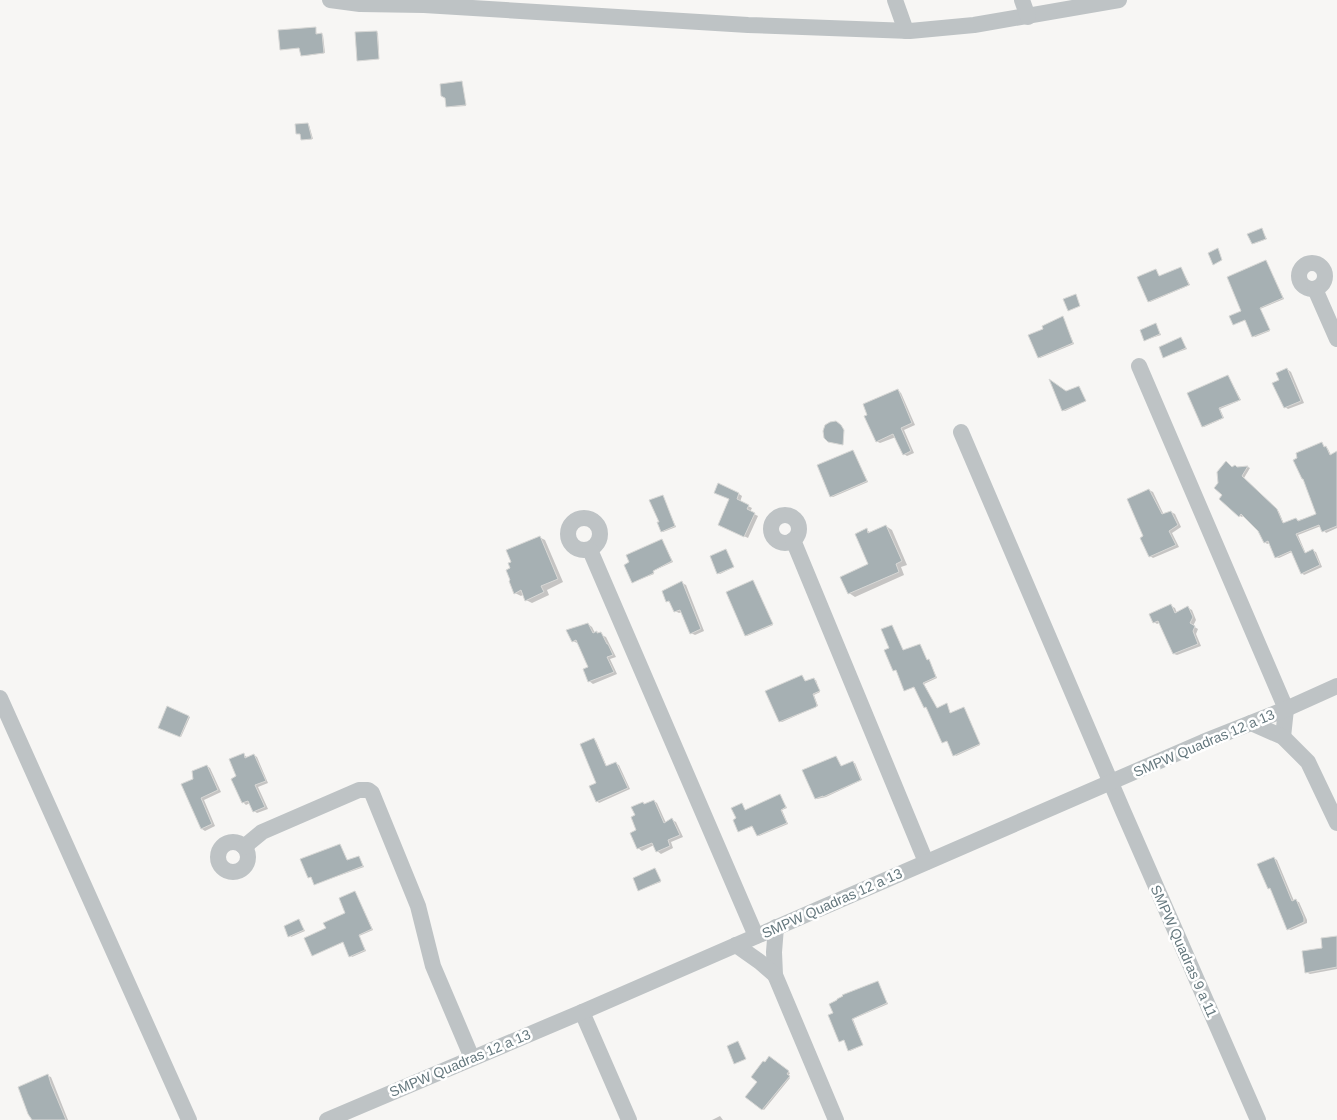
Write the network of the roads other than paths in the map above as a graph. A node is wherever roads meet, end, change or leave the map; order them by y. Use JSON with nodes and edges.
{"nodes":[{"id":1,"x":330,"y":0,"type":"edge"},
{"id":2,"x":895,"y":0,"type":"edge"},
{"id":3,"x":1022,"y":0,"type":"edge"},
{"id":4,"x":1119,"y":0,"type":"edge"},
{"id":5,"x":377,"y":2,"type":"edge"},
{"id":6,"x":1028,"y":17,"type":"junction"},
{"id":7,"x":906,"y":31,"type":"junction"},
{"id":8,"x":1316,"y":289,"type":"dead end"},
{"id":9,"x":1337,"y":339,"type":"edge"},
{"id":10,"x":1139,"y":366,"type":"dead end"},
{"id":11,"x":961,"y":432,"type":"dead end"},
{"id":12,"x":793,"y":540,"type":"dead end"},
{"id":13,"x":590,"y":550,"type":"dead end"},
{"id":14,"x":1337,"y":686,"type":"edge"},
{"id":15,"x":0,"y":698,"type":"edge"},
{"id":16,"x":1286,"y":709,"type":"junction"},
{"id":17,"x":1251,"y":723,"type":"junction"},
{"id":18,"x":1283,"y":737,"type":"junction"},
{"id":19,"x":1112,"y":782,"type":"junction"},
{"id":20,"x":1337,"y":823,"type":"edge"},
{"id":21,"x":244,"y":847,"type":"dead end"},
{"id":22,"x":926,"y":862,"type":"junction"},
{"id":23,"x":776,"y":927,"type":"junction"},
{"id":24,"x":756,"y":936,"type":"junction"},
{"id":25,"x":736,"y":945,"type":"junction"},
{"id":26,"x":775,"y":975,"type":"junction"},
{"id":27,"x":582,"y":1012,"type":"junction"},
{"id":28,"x":472,"y":1058,"type":"junction"},
{"id":29,"x":189,"y":1120,"type":"edge"},
{"id":30,"x":327,"y":1120,"type":"edge"},
{"id":31,"x":629,"y":1120,"type":"edge"},
{"id":32,"x":836,"y":1120,"type":"edge"},
{"id":33,"x":1258,"y":1120,"type":"edge"}],
"edges":[{"from":1,"to":5,"type":"street"},
{"from":2,"to":7,"type":"street"},
{"from":3,"to":6,"type":"street"},
{"from":4,"to":6,"type":"street"},
{"from":5,"to":7,"type":"street"},
{"from":6,"to":7,"type":"street"},
{"from":8,"to":9,"type":"street"},
{"from":10,"to":16,"type":"street"},
{"from":11,"to":19,"type":"street","name":"SMPW Quadras 9 a 11"},
{"from":12,"to":22,"type":"street"},
{"from":13,"to":24,"type":"street"},
{"from":14,"to":16,"type":"street","name":"SMPW Quadras 12 a 13"},
{"from":15,"to":29,"type":"street"},
{"from":16,"to":17,"type":"street","name":"SMPW Quadras 12 a 13"},
{"from":16,"to":18,"type":"street"},
{"from":17,"to":18,"type":"street"},
{"from":17,"to":19,"type":"street","name":"SMPW Quadras 12 a 13"},
{"from":18,"to":20,"type":"street"},
{"from":19,"to":22,"type":"street","name":"SMPW Quadras 12 a 13"},
{"from":19,"to":33,"type":"street","name":"SMPW Quadras 9 a 11"},
{"from":21,"to":28,"type":"street"},
{"from":22,"to":23,"type":"street","name":"SMPW Quadras 12 a 13"},
{"from":23,"to":24,"type":"street","name":"SMPW Quadras 12 a 13"},
{"from":23,"to":26,"type":"street"},
{"from":24,"to":25,"type":"street","name":"SMPW Quadras 12 a 13"},
{"from":25,"to":26,"type":"street"},
{"from":25,"to":27,"type":"street","name":"SMPW Quadras 12 a 13"},
{"from":26,"to":32,"type":"street"},
{"from":27,"to":28,"type":"street","name":"SMPW Quadras 12 a 13"},
{"from":27,"to":31,"type":"street"},
{"from":28,"to":30,"type":"street","name":"SMPW Quadras 12 a 13"}]}
